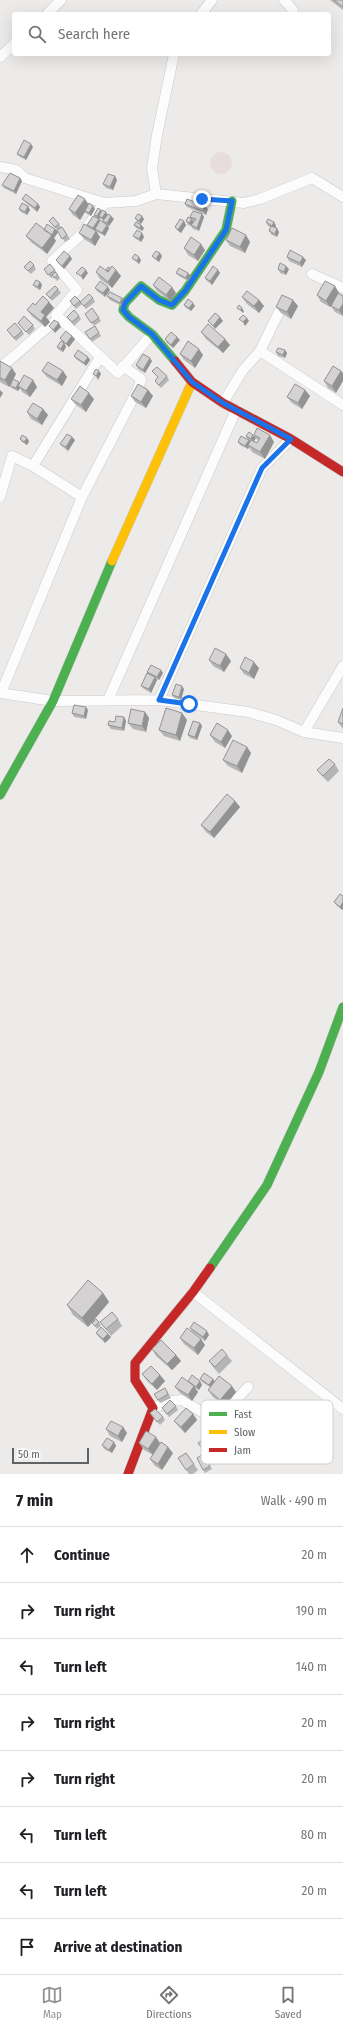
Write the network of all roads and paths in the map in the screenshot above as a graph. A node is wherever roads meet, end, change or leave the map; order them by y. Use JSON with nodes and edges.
{"nodes":[{"id":1,"x":61,"y":0,"type":"edge"},
{"id":2,"x":212,"y":0,"type":"edge"},
{"id":3,"x":284,"y":0,"type":"edge"},
{"id":4,"x":293,"y":10,"type":"dead end"},
{"id":5,"x":48,"y":12,"type":"edge"},
{"id":6,"x":203,"y":12,"type":"edge"},
{"id":7,"x":12,"y":46,"type":"edge"},
{"id":8,"x":174,"y":56,"type":"edge"},
{"id":9,"x":0,"y":57,"type":"edge"},
{"id":10,"x":0,"y":167,"type":"edge"},
{"id":11,"x":156,"y":194,"type":"junction"},
{"id":12,"x":343,"y":196,"type":"edge"},
{"id":13,"x":232,"y":201,"type":"junction"},
{"id":14,"x":104,"y":203,"type":"junction"},
{"id":15,"x":312,"y":274,"type":"dead end"},
{"id":16,"x":343,"y":288,"type":"edge"},
{"id":17,"x":279,"y":312,"type":"edge"},
{"id":18,"x":59,"y":319,"type":"junction"},
{"id":19,"x":152,"y":334,"type":"junction"},
{"id":20,"x":260,"y":351,"type":"junction"},
{"id":21,"x":100,"y":357,"type":"junction"},
{"id":22,"x":123,"y":366,"type":"junction"},
{"id":23,"x":0,"y":367,"type":"edge"},
{"id":24,"x":192,"y":382,"type":"junction"},
{"id":25,"x":223,"y":403,"type":"junction"},
{"id":26,"x":343,"y":405,"type":"edge"},
{"id":27,"x":236,"y":410,"type":"junction"},
{"id":28,"x":291,"y":439,"type":"junction"},
{"id":29,"x":33,"y":466,"type":"junction"},
{"id":30,"x":343,"y":472,"type":"edge"},
{"id":31,"x":0,"y":497,"type":"edge"},
{"id":32,"x":82,"y":497,"type":"junction"},
{"id":33,"x":343,"y":666,"type":"edge"},
{"id":34,"x":0,"y":693,"type":"edge"},
{"id":35,"x":53,"y":700,"type":"junction"},
{"id":36,"x":108,"y":700,"type":"junction"},
{"id":37,"x":159,"y":700,"type":"junction"},
{"id":38,"x":304,"y":732,"type":"junction"},
{"id":39,"x":343,"y":738,"type":"edge"},
{"id":40,"x":0,"y":795,"type":"edge"},
{"id":41,"x":343,"y":1007,"type":"edge"},
{"id":42,"x":193,"y":1292,"type":"junction"},
{"id":43,"x":248,"y":1387,"type":"dead end"},
{"id":44,"x":236,"y":1400,"type":"edge"},
{"id":45,"x":331,"y":1400,"type":"edge"},
{"id":46,"x":333,"y":1401,"type":"edge"},
{"id":47,"x":153,"y":1408,"type":"junction"},
{"id":48,"x":343,"y":1409,"type":"edge"},
{"id":49,"x":201,"y":1411,"type":"edge"},
{"id":50,"x":128,"y":1474,"type":"edge"}],
"edges":[{"from":1,"to":5,"type":"street"},
{"from":2,"to":6,"type":"street"},
{"from":3,"to":4,"type":"street"},
{"from":7,"to":9,"type":"street"},
{"from":8,"to":11,"type":"street"},
{"from":10,"to":14,"type":"street"},
{"from":11,"to":13,"type":"street"},
{"from":11,"to":14,"type":"street"},
{"from":12,"to":13,"type":"street"},
{"from":13,"to":19,"type":"street"},
{"from":14,"to":18,"type":"street"},
{"from":15,"to":16,"type":"street"},
{"from":17,"to":20,"type":"street"},
{"from":18,"to":21,"type":"street"},
{"from":18,"to":23,"type":"street"},
{"from":19,"to":22,"type":"street"},
{"from":19,"to":24,"type":"street"},
{"from":20,"to":25,"type":"street"},
{"from":20,"to":26,"type":"street"},
{"from":21,"to":22,"type":"street"},
{"from":21,"to":29,"type":"street"},
{"from":22,"to":32,"type":"street"},
{"from":24,"to":25,"type":"street"},
{"from":24,"to":35,"type":"street"},
{"from":25,"to":27,"type":"street"},
{"from":27,"to":28,"type":"street"},
{"from":27,"to":36,"type":"street"},
{"from":28,"to":30,"type":"street"},
{"from":28,"to":37,"type":"street"},
{"from":29,"to":31,"type":"street"},
{"from":29,"to":32,"type":"street"},
{"from":32,"to":34,"type":"street"},
{"from":33,"to":38,"type":"street"},
{"from":34,"to":35,"type":"street"},
{"from":35,"to":36,"type":"street"},
{"from":35,"to":40,"type":"street"},
{"from":36,"to":37,"type":"street"},
{"from":37,"to":38,"type":"street"},
{"from":38,"to":39,"type":"street"},
{"from":41,"to":42,"type":"street"},
{"from":42,"to":45,"type":"street"},
{"from":42,"to":47,"type":"street"},
{"from":43,"to":44,"type":"street"},
{"from":46,"to":48,"type":"street"},
{"from":47,"to":49,"type":"street"},
{"from":47,"to":50,"type":"street"}]}
